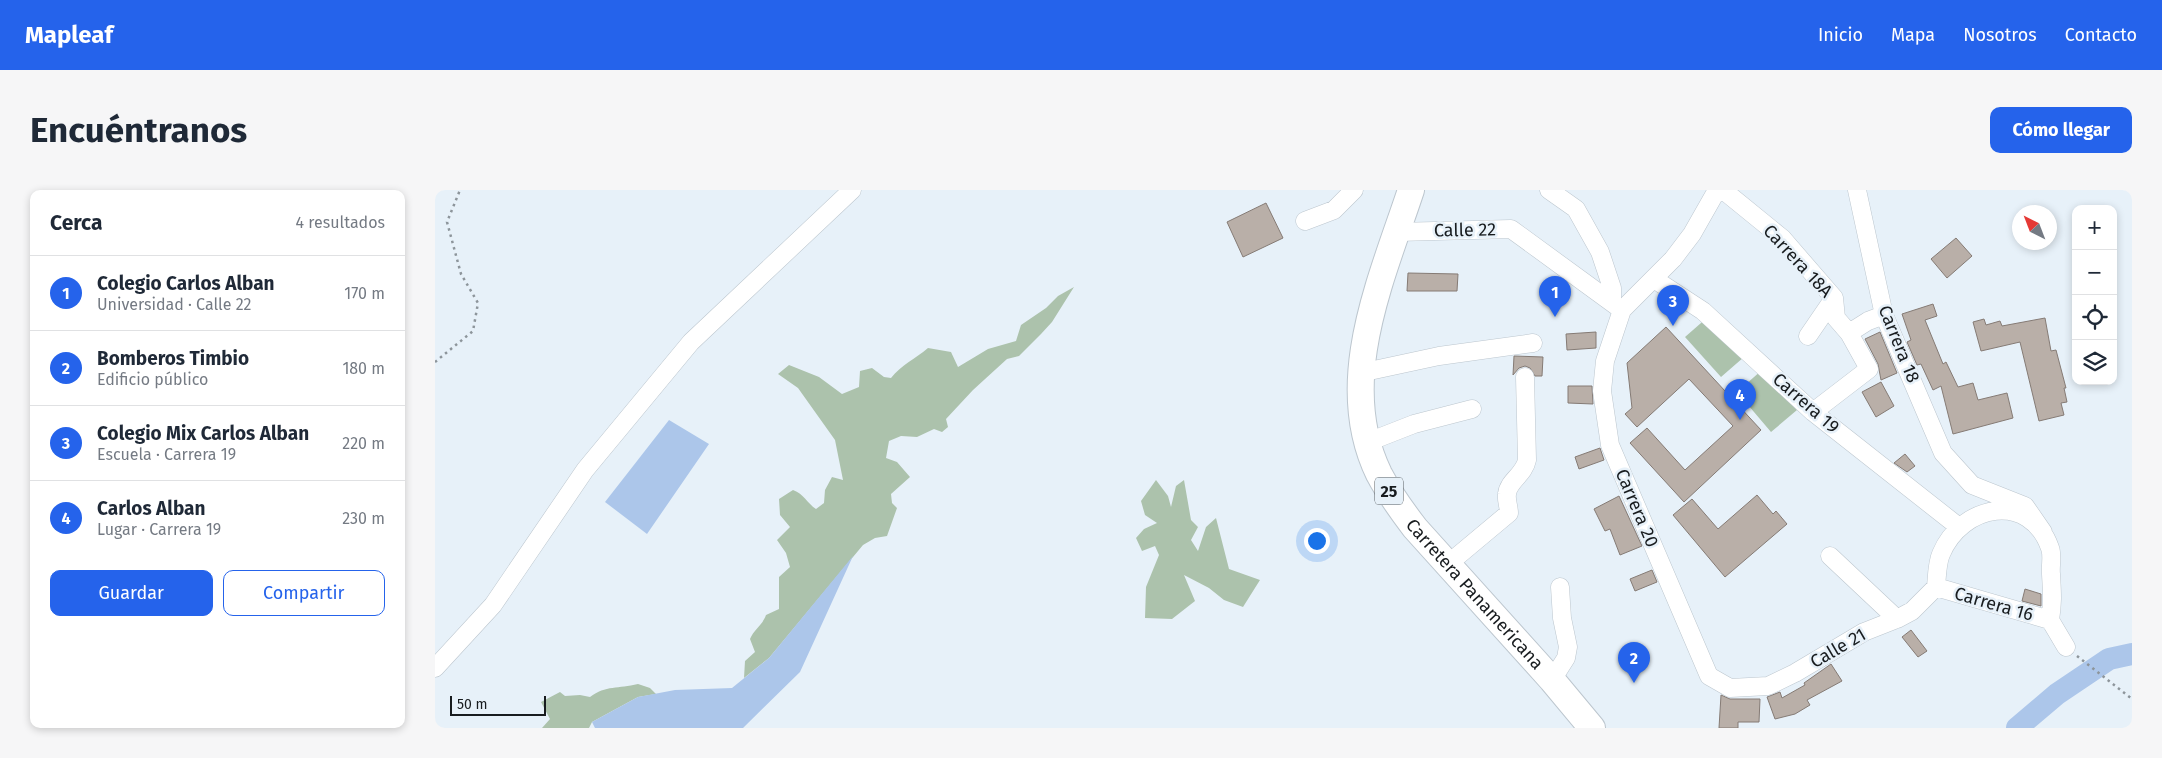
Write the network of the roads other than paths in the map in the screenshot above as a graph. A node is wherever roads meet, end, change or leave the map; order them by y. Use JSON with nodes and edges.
{"nodes":[{"id":1,"x":852,"y":190,"type":"edge"},
{"id":2,"x":1354,"y":190,"type":"edge"},
{"id":3,"x":1411,"y":190,"type":"edge"},
{"id":4,"x":1549,"y":190,"type":"edge"},
{"id":5,"x":1717,"y":190,"type":"edge"},
{"id":6,"x":1723,"y":190,"type":"edge"},
{"id":7,"x":1857,"y":190,"type":"edge"},
{"id":8,"x":1305,"y":221,"type":"dead end"},
{"id":9,"x":1397,"y":232,"type":"junction"},
{"id":10,"x":1653,"y":279,"type":"junction"},
{"id":11,"x":1834,"y":298,"type":"junction"},
{"id":12,"x":1617,"y":306,"type":"junction"},
{"id":13,"x":1885,"y":315,"type":"junction"},
{"id":14,"x":1849,"y":333,"type":"junction"},
{"id":15,"x":1809,"y":336,"type":"dead end"},
{"id":16,"x":1533,"y":344,"type":"dead end"},
{"id":17,"x":1360,"y":373,"type":"junction"},
{"id":18,"x":1525,"y":377,"type":"dead end"},
{"id":19,"x":1471,"y":409,"type":"dead end"},
{"id":20,"x":1813,"y":412,"type":"junction"},
{"id":21,"x":1369,"y":442,"type":"junction"},
{"id":22,"x":1959,"y":527,"type":"junction"},
{"id":23,"x":2043,"y":532,"type":"junction"},
{"id":24,"x":1830,"y":556,"type":"dead end"},
{"id":25,"x":1448,"y":564,"type":"junction"},
{"id":26,"x":1560,"y":587,"type":"dead end"},
{"id":27,"x":1936,"y":588,"type":"junction"},
{"id":28,"x":1897,"y":620,"type":"junction"},
{"id":29,"x":2050,"y":620,"type":"junction"},
{"id":30,"x":2066,"y":647,"type":"road end"},
{"id":31,"x":435,"y":668,"type":"edge"},
{"id":32,"x":1552,"y":680,"type":"junction"},
{"id":33,"x":1730,"y":688,"type":"joint"},
{"id":34,"x":1592,"y":728,"type":"edge"}],
"edges":[{"from":1,"to":31,"type":"street"},
{"from":2,"to":8,"type":"street"},
{"from":3,"to":9,"type":"highway","name":"Carretera Panamericana","number":"25"},
{"from":4,"to":12,"type":"street"},
{"from":5,"to":10,"type":"street"},
{"from":6,"to":11,"type":"street","name":"Carrera 18A"},
{"from":7,"to":13,"type":"street","name":"Carrera 18"},
{"from":9,"to":12,"type":"street","name":"Calle 22"},
{"from":9,"to":17,"type":"highway","name":"Carretera Panamericana","number":"25"},
{"from":10,"to":12,"type":"street"},
{"from":10,"to":20,"type":"street","name":"Carrera 19"},
{"from":11,"to":14,"type":"street","name":"Carrera 18A"},
{"from":11,"to":15,"type":"street"},
{"from":12,"to":33,"type":"street","name":"Carrera 20"},
{"from":13,"to":14,"type":"street"},
{"from":13,"to":23,"type":"street","name":"Carrera 18"},
{"from":14,"to":20,"type":"street","name":"Carrera 18A"},
{"from":16,"to":17,"type":"street"},
{"from":17,"to":21,"type":"highway","name":"Carretera Panamericana","number":"25"},
{"from":18,"to":25,"type":"street"},
{"from":19,"to":21,"type":"street"},
{"from":20,"to":22,"type":"street","name":"Carrera 19"},
{"from":21,"to":25,"type":"highway","name":"Carretera Panamericana","number":"25"},
{"from":22,"to":23,"type":"street"},
{"from":22,"to":27,"type":"street"},
{"from":23,"to":29,"type":"street"},
{"from":24,"to":28,"type":"street"},
{"from":25,"to":32,"type":"highway","name":"Carretera Panamericana","number":"25"},
{"from":26,"to":32,"type":"street"},
{"from":27,"to":28,"type":"street","name":"Calle 21"},
{"from":27,"to":29,"type":"street","name":"Carrera 16"},
{"from":28,"to":33,"type":"street","name":"Calle 21"},
{"from":29,"to":30,"type":"street","name":"Carrera 16"},
{"from":32,"to":34,"type":"highway","name":"Carretera Panamericana","number":"25"}]}
